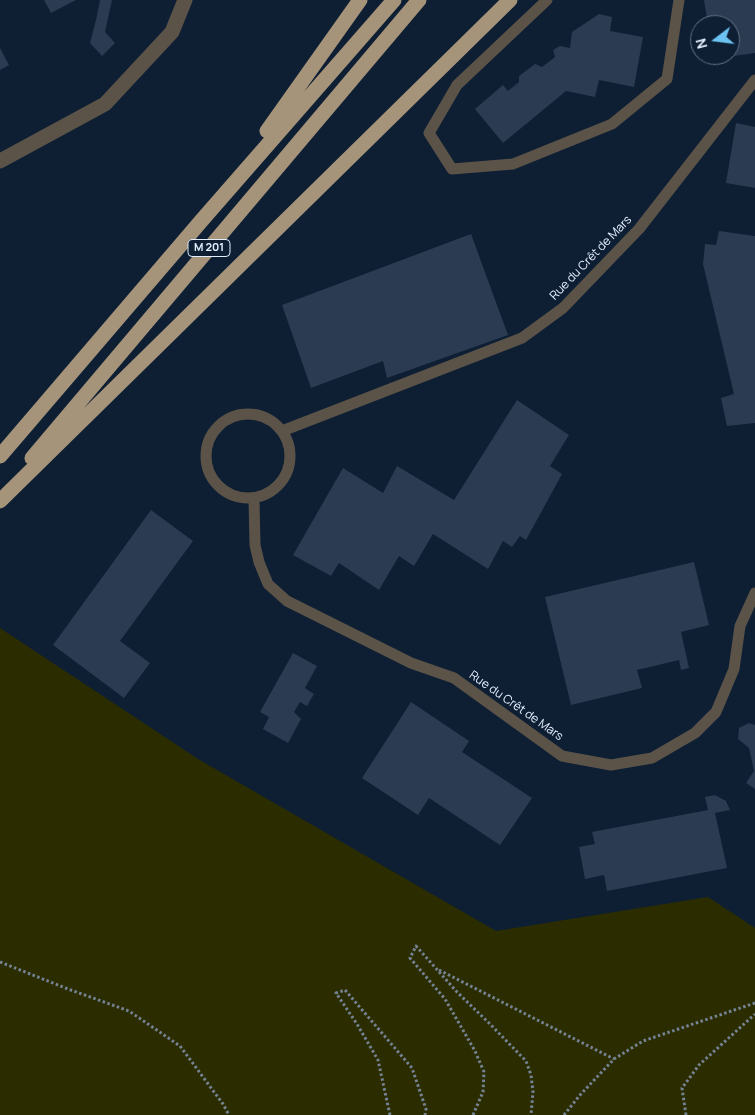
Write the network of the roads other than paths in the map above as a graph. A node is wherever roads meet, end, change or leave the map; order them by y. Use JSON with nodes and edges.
{"nodes":[{"id":1,"x":185,"y":0,"type":"edge"},
{"id":2,"x":360,"y":0,"type":"edge"},
{"id":3,"x":394,"y":0,"type":"edge"},
{"id":4,"x":419,"y":0,"type":"edge"},
{"id":5,"x":510,"y":0,"type":"edge"},
{"id":6,"x":548,"y":0,"type":"edge"},
{"id":7,"x":679,"y":0,"type":"edge"},
{"id":8,"x":755,"y":80,"type":"edge"},
{"id":9,"x":0,"y":161,"type":"edge"},
{"id":10,"x":202,"y":220,"type":"junction"},
{"id":11,"x":282,"y":431,"type":"junction"},
{"id":12,"x":0,"y":456,"type":"edge"},
{"id":13,"x":0,"y":496,"type":"edge"},
{"id":14,"x":254,"y":499,"type":"junction"},
{"id":15,"x":0,"y":502,"type":"edge"},
{"id":16,"x":755,"y":593,"type":"edge"}],
"edges":[{"from":1,"to":9,"type":"street"},
{"from":2,"to":10,"type":"highway"},
{"from":3,"to":10,"type":"highway","number":"M 201"},
{"from":4,"to":13,"type":"highway","number":"M 201"},
{"from":5,"to":15,"type":"highway"},
{"from":6,"to":7,"type":"lane"},
{"from":8,"to":11,"type":"lane","name":"Rue du Crêt de Mars"},
{"from":10,"to":12,"type":"highway","number":"M 201"},
{"from":11,"to":14,"type":"lane"},
{"from":11,"to":14,"type":"lane"},
{"from":14,"to":16,"type":"lane","name":"Rue du Crêt de Mars"}]}
